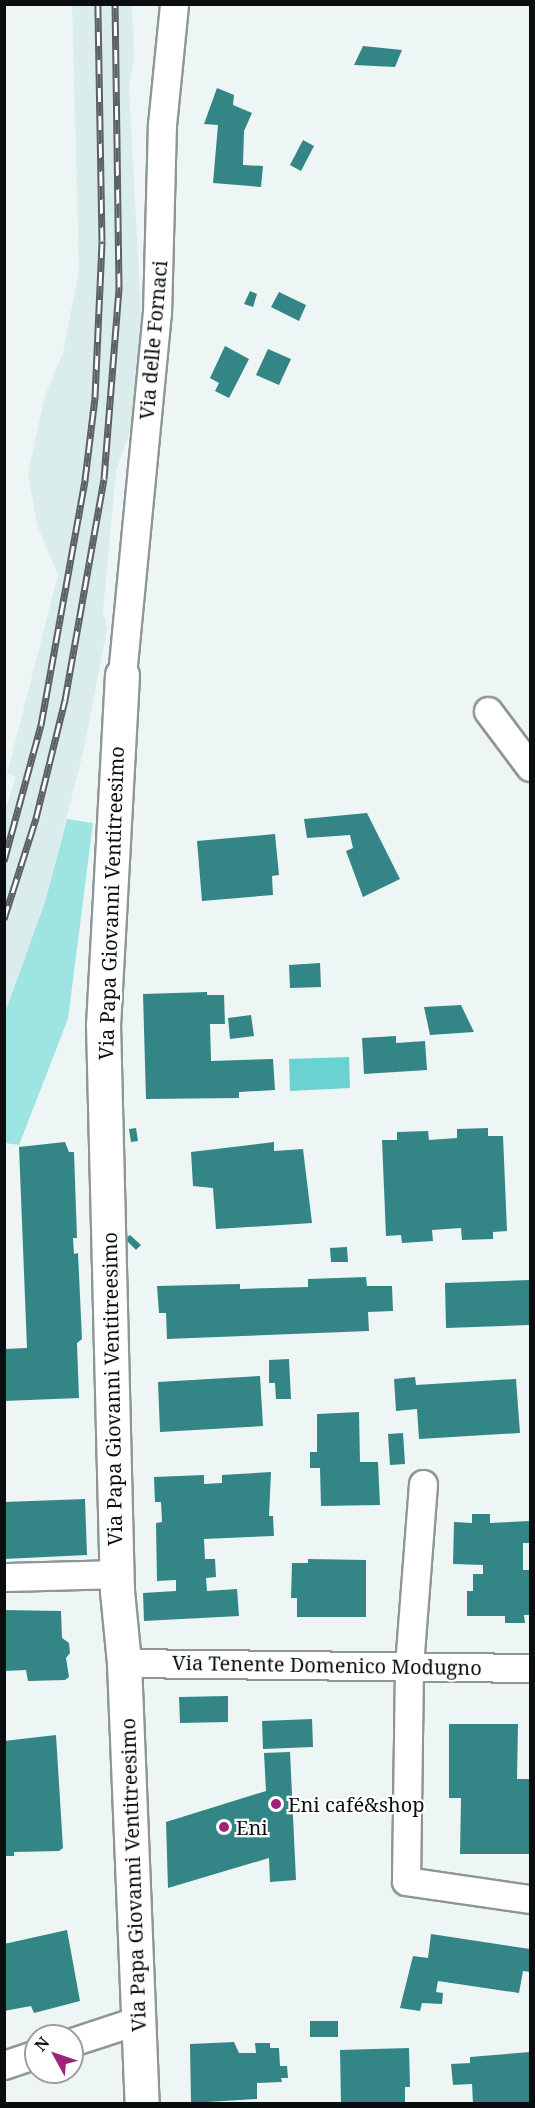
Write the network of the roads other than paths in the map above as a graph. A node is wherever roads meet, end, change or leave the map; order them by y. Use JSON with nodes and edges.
{"nodes":[{"id":1,"x":174,"y":4,"type":"edge"},
{"id":2,"x":122,"y":675,"type":"joint"},
{"id":3,"x":488,"y":711,"type":"dead end"},
{"id":4,"x":531,"y":767,"type":"edge"},
{"id":5,"x":423,"y":1484,"type":"dead end"},
{"id":6,"x":116,"y":1574,"type":"junction"},
{"id":7,"x":4,"y":1577,"type":"edge"},
{"id":8,"x":124,"y":1663,"type":"junction"},
{"id":9,"x":409,"y":1667,"type":"junction"},
{"id":10,"x":531,"y":1668,"type":"edge"},
{"id":11,"x":531,"y":1899,"type":"edge"},
{"id":12,"x":139,"y":2020,"type":"junction"},
{"id":13,"x":84,"y":2038,"type":"edge"},
{"id":14,"x":24,"y":2058,"type":"edge"},
{"id":15,"x":4,"y":2065,"type":"edge"},
{"id":16,"x":142,"y":2103,"type":"edge"}],
"edges":[{"from":1,"to":2,"type":"street","name":"Via delle Fornaci"},
{"from":2,"to":6,"type":"street","name":"Via Papa Giovanni Ventitreesimo"},
{"from":3,"to":4,"type":"street"},
{"from":5,"to":9,"type":"street"},
{"from":6,"to":7,"type":"street"},
{"from":6,"to":8,"type":"street","name":"Via Papa Giovanni Ventitreesimo"},
{"from":8,"to":9,"type":"street","name":"Via Tenente Domenico Modugno"},
{"from":8,"to":12,"type":"street","name":"Via Papa Giovanni Ventitreesimo"},
{"from":9,"to":10,"type":"street","name":"Via Tenente Domenico Modugno"},
{"from":9,"to":11,"type":"street"},
{"from":12,"to":13,"type":"street"},
{"from":12,"to":16,"type":"street","name":"Via Papa Giovanni Ventitreesimo"},
{"from":14,"to":15,"type":"street"}]}
